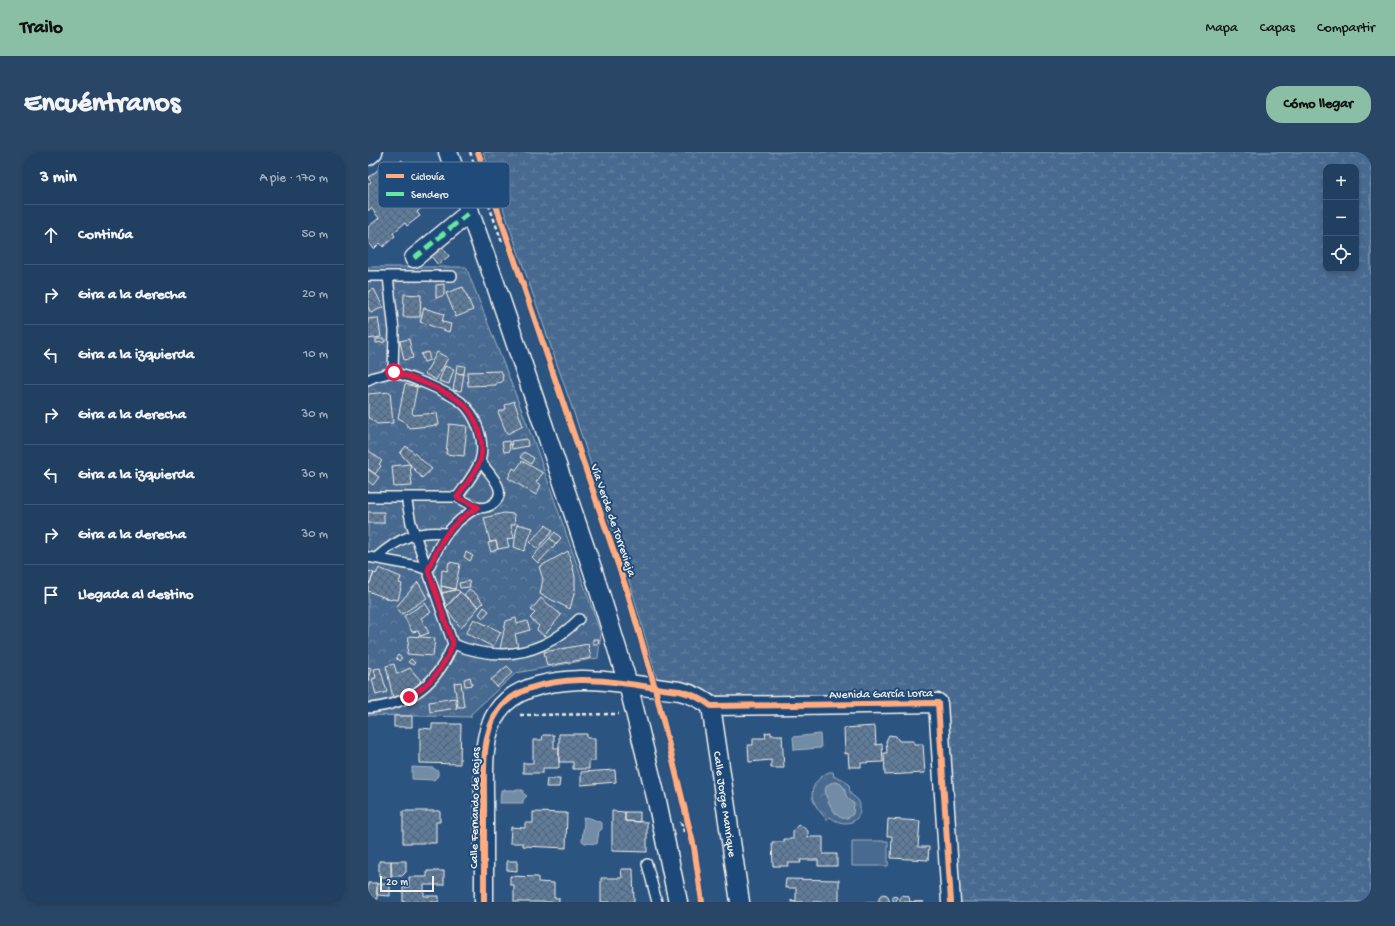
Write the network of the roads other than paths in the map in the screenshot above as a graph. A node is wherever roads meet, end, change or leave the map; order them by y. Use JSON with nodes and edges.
{"nodes":[{"id":1,"x":373,"y":152,"type":"edge"},
{"id":2,"x":448,"y":152,"type":"edge"},
{"id":3,"x":368,"y":156,"type":"edge"},
{"id":4,"x":452,"y":162,"type":"edge"},
{"id":5,"x":469,"y":208,"type":"edge"},
{"id":6,"x":470,"y":212,"type":"junction"},
{"id":7,"x":414,"y":258,"type":"dead end"},
{"id":8,"x":368,"y":276,"type":"edge"},
{"id":9,"x":388,"y":276,"type":"junction"},
{"id":10,"x":452,"y":276,"type":"dead end"},
{"id":11,"x":394,"y":372,"type":"junction"},
{"id":12,"x":368,"y":380,"type":"edge"},
{"id":13,"x":480,"y":461,"type":"junction"},
{"id":14,"x":368,"y":497,"type":"edge"},
{"id":15,"x":406,"y":497,"type":"junction"},
{"id":16,"x":457,"y":497,"type":"junction"},
{"id":17,"x":478,"y":507,"type":"junction"},
{"id":18,"x":447,"y":533,"type":"junction"},
{"id":19,"x":415,"y":534,"type":"junction"},
{"id":20,"x":372,"y":558,"type":"edge"},
{"id":21,"x":428,"y":570,"type":"junction"},
{"id":22,"x":579,"y":619,"type":"dead end"},
{"id":23,"x":453,"y":644,"type":"junction"},
{"id":24,"x":628,"y":684,"type":"junction"},
{"id":25,"x":712,"y":706,"type":"junction"},
{"id":26,"x":368,"y":708,"type":"edge"},
{"id":27,"x":647,"y":864,"type":"dead end"},
{"id":28,"x":484,"y":902,"type":"edge"},
{"id":29,"x":657,"y":902,"type":"edge"},
{"id":30,"x":678,"y":902,"type":"edge"},
{"id":31,"x":740,"y":902,"type":"edge"},
{"id":32,"x":951,"y":902,"type":"edge"}],
"edges":[{"from":1,"to":3,"type":"street"},
{"from":2,"to":4,"type":"street"},
{"from":5,"to":6,"type":"street"},
{"from":6,"to":7,"type":"street"},
{"from":6,"to":24,"type":"street"},
{"from":8,"to":9,"type":"lane"},
{"from":9,"to":10,"type":"lane"},
{"from":9,"to":11,"type":"lane"},
{"from":11,"to":12,"type":"lane"},
{"from":11,"to":13,"type":"lane"},
{"from":13,"to":16,"type":"lane"},
{"from":13,"to":17,"type":"lane"},
{"from":14,"to":15,"type":"lane"},
{"from":15,"to":16,"type":"lane"},
{"from":15,"to":19,"type":"lane"},
{"from":16,"to":17,"type":"lane"},
{"from":17,"to":18,"type":"lane"},
{"from":18,"to":19,"type":"lane"},
{"from":18,"to":21,"type":"lane"},
{"from":19,"to":20,"type":"lane"},
{"from":19,"to":21,"type":"lane"},
{"from":20,"to":21,"type":"lane"},
{"from":21,"to":23,"type":"lane"},
{"from":22,"to":23,"type":"lane"},
{"from":23,"to":26,"type":"lane"},
{"from":24,"to":25,"type":"street"},
{"from":24,"to":28,"type":"street","name":"Calle Fernando de Rojas"},
{"from":24,"to":30,"type":"street"},
{"from":25,"to":31,"type":"street","name":"Calle Jorge Manrique"},
{"from":25,"to":32,"type":"street","name":"Avenida García Lorca"},
{"from":27,"to":29,"type":"lane"}]}
